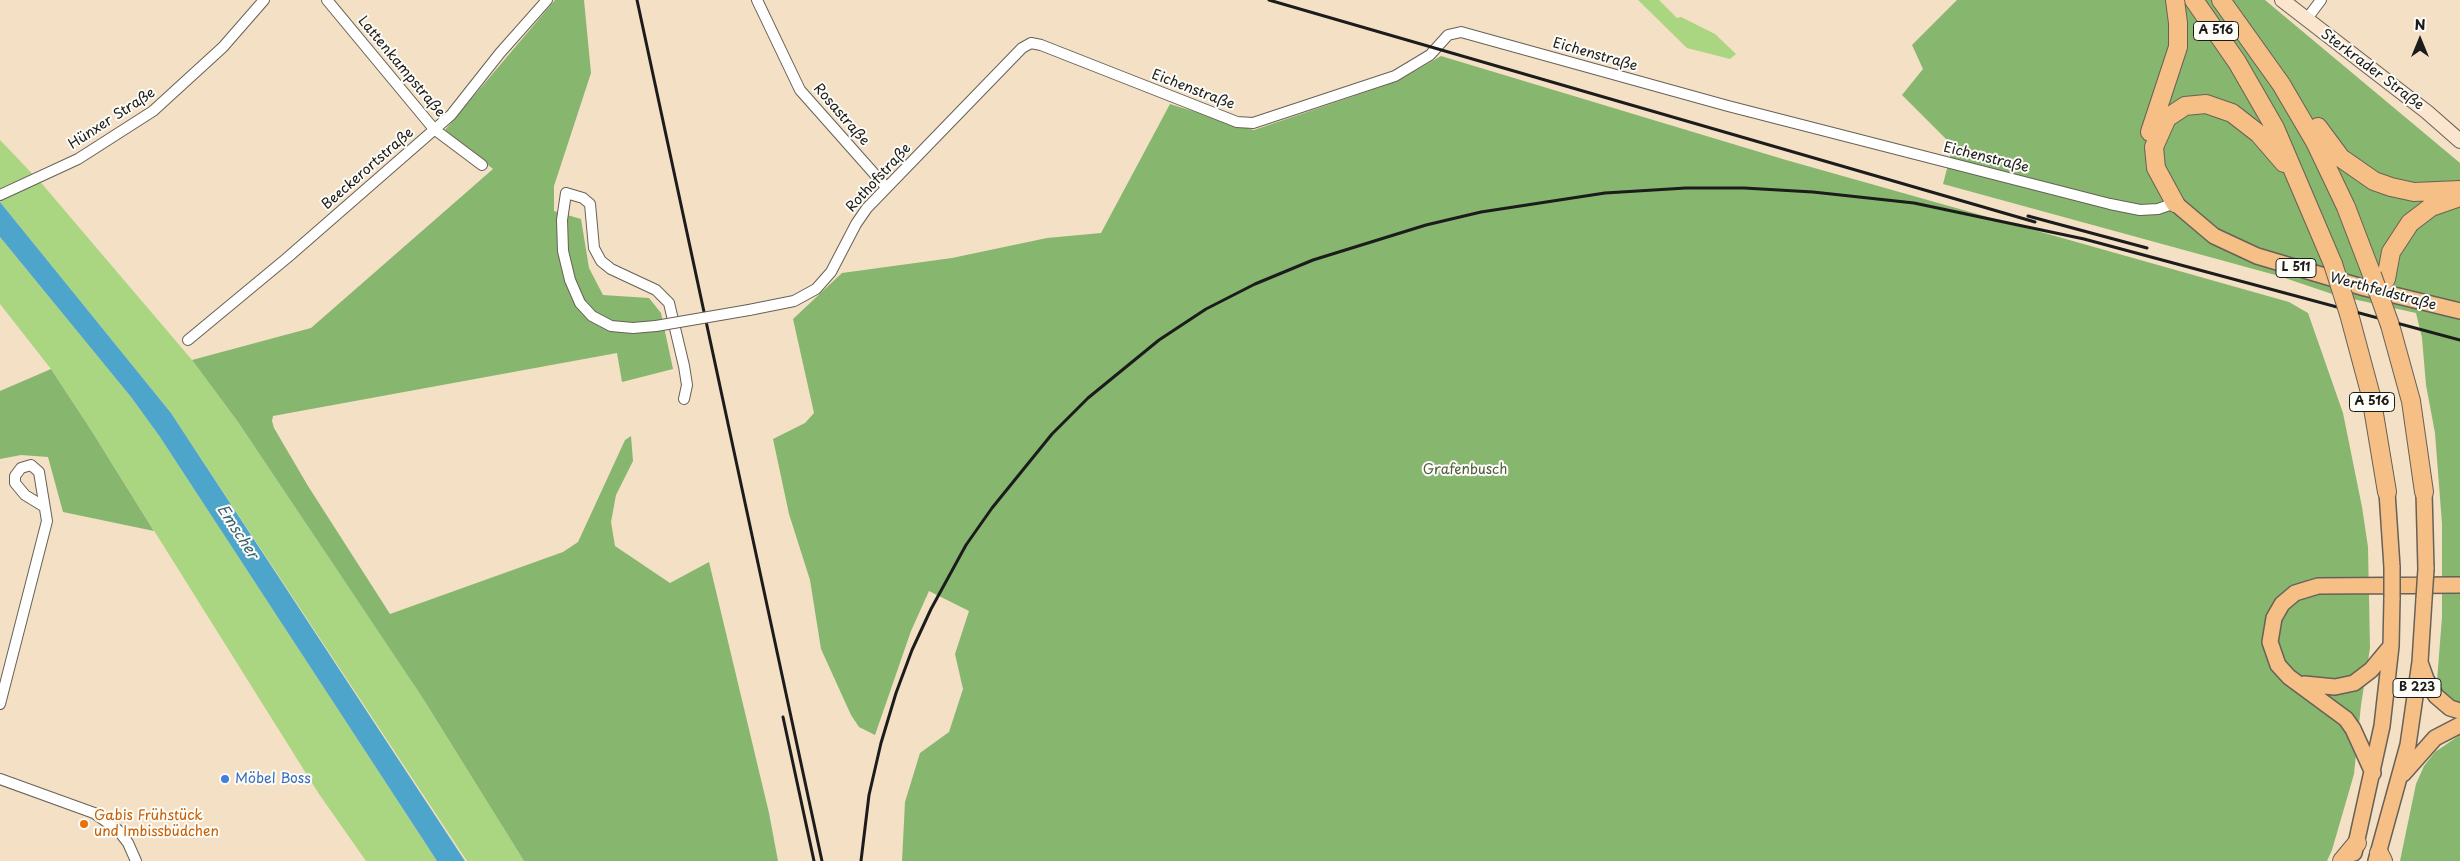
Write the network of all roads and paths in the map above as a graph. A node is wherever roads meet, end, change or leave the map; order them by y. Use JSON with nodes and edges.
{"nodes":[{"id":1,"x":264,"y":0,"type":"edge"},
{"id":2,"x":327,"y":0,"type":"edge"},
{"id":3,"x":547,"y":0,"type":"edge"},
{"id":4,"x":757,"y":0,"type":"edge"},
{"id":5,"x":2175,"y":0,"type":"edge"},
{"id":6,"x":2194,"y":0,"type":"edge"},
{"id":7,"x":2221,"y":0,"type":"edge"},
{"id":8,"x":2282,"y":0,"type":"edge"},
{"id":9,"x":2321,"y":0,"type":"edge"},
{"id":10,"x":2306,"y":20,"type":"junction"},
{"id":11,"x":1031,"y":43,"type":"joint"},
{"id":12,"x":2260,"y":53,"type":"junction"},
{"id":13,"x":434,"y":129,"type":"junction"},
{"id":14,"x":2460,"y":141,"type":"edge"},
{"id":15,"x":482,"y":165,"type":"dead end"},
{"id":16,"x":2300,"y":183,"type":"junction"},
{"id":17,"x":886,"y":187,"type":"junction"},
{"id":18,"x":2460,"y":190,"type":"edge"},
{"id":19,"x":3,"y":194,"type":"edge"},
{"id":20,"x":2460,"y":197,"type":"edge"},
{"id":21,"x":2176,"y":203,"type":"junction"},
{"id":22,"x":2379,"y":277,"type":"junction"},
{"id":23,"x":2460,"y":311,"type":"edge"},
{"id":24,"x":188,"y":340,"type":"dead end"},
{"id":25,"x":684,"y":399,"type":"dead end"},
{"id":26,"x":2387,"y":492,"type":"joint"},
{"id":27,"x":2424,"y":492,"type":"joint"},
{"id":28,"x":43,"y":506,"type":"dead end"},
{"id":29,"x":2460,"y":585,"type":"edge"},
{"id":30,"x":2391,"y":646,"type":"junction"},
{"id":31,"x":2420,"y":662,"type":"junction"},
{"id":32,"x":2300,"y":684,"type":"junction"},
{"id":33,"x":0,"y":704,"type":"edge"},
{"id":34,"x":2460,"y":711,"type":"edge"},
{"id":35,"x":2460,"y":725,"type":"edge"},
{"id":36,"x":2373,"y":772,"type":"junction"},
{"id":37,"x":2401,"y":777,"type":"junction"},
{"id":38,"x":0,"y":779,"type":"edge"},
{"id":39,"x":2357,"y":844,"type":"junction"},
{"id":40,"x":2379,"y":858,"type":"edge"},
{"id":41,"x":136,"y":861,"type":"edge"},
{"id":42,"x":2342,"y":861,"type":"edge"},
{"id":43,"x":2352,"y":861,"type":"edge"}],
"edges":[{"from":1,"to":19,"type":"street","name":"Hünxer Straße"},
{"from":2,"to":13,"type":"street","name":"Lattenkampstraße"},
{"from":3,"to":13,"type":"street","name":"Beeckerortstraße"},
{"from":4,"to":17,"type":"street","name":"Rosastraße"},
{"from":5,"to":21,"type":"highway"},
{"from":6,"to":16,"type":"highway","number":"A 516"},
{"from":7,"to":12,"type":"highway","number":"A 516"},
{"from":8,"to":10,"type":"street","name":"Sterkrader Straße"},
{"from":9,"to":10,"type":"street"},
{"from":10,"to":14,"type":"street","name":"Sterkrader Straße"},
{"from":11,"to":17,"type":"street","name":"Rothofstraße"},
{"from":11,"to":21,"type":"street","name":"Eichenstraße"},
{"from":12,"to":18,"type":"highway"},
{"from":12,"to":22,"type":"highway","number":"A 516"},
{"from":13,"to":15,"type":"street","name":"Lattenkampstraße"},
{"from":13,"to":24,"type":"street","name":"Beeckerortstraße"},
{"from":16,"to":21,"type":"highway"},
{"from":16,"to":26,"type":"highway","number":"A 516","bridge":true},
{"from":17,"to":25,"type":"street","name":"Rothofstraße","bridge":true},
{"from":20,"to":22,"type":"highway"},
{"from":21,"to":23,"type":"main road","name":"Werthfeldstraße","number":"L 511"},
{"from":22,"to":27,"type":"highway","number":"A 516","bridge":true},
{"from":26,"to":30,"type":"main road","number":"B 223","bridge":true},
{"from":27,"to":31,"type":"main road","number":"B 223","bridge":true},
{"from":28,"to":33,"type":"street"},
{"from":29,"to":32,"type":"main road"},
{"from":30,"to":32,"type":"main road"},
{"from":30,"to":36,"type":"main road","number":"B 223"},
{"from":31,"to":34,"type":"main road"},
{"from":31,"to":37,"type":"main road","number":"B 223"},
{"from":32,"to":36,"type":"main road"},
{"from":35,"to":37,"type":"main road"},
{"from":36,"to":39,"type":"main road","number":"B 223"},
{"from":37,"to":40,"type":"main road","number":"B 223"},
{"from":38,"to":41,"type":"street"},
{"from":39,"to":42,"type":"highway"},
{"from":39,"to":43,"type":"main road","number":"B 223"}]}
